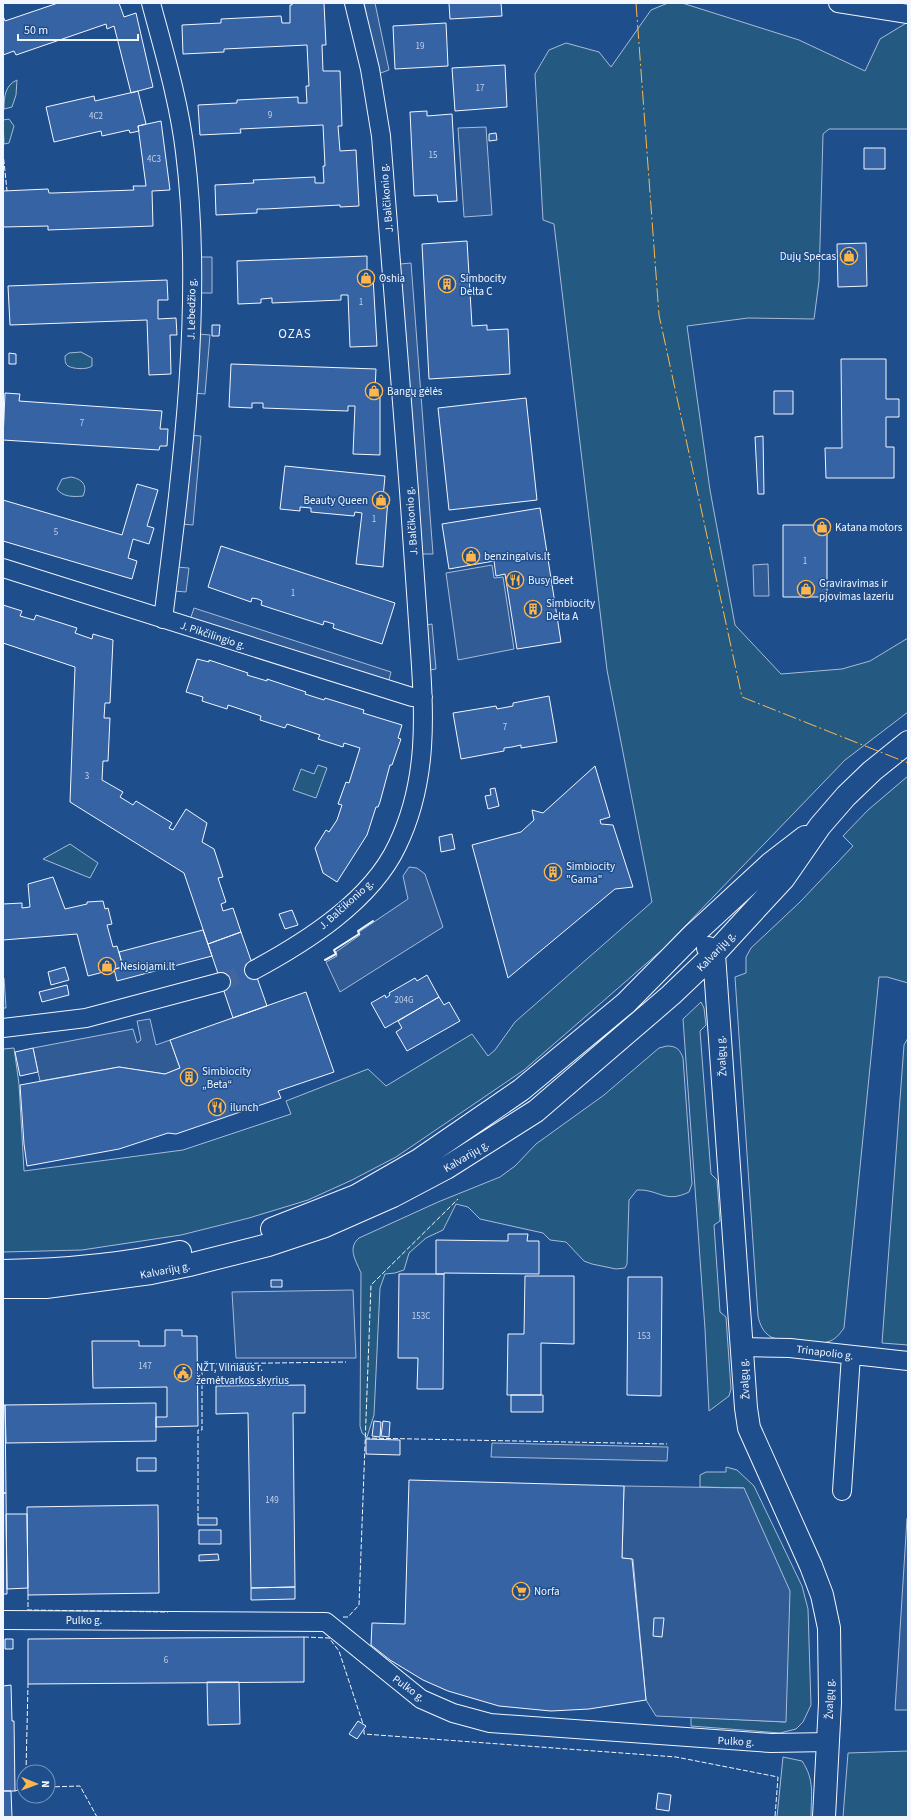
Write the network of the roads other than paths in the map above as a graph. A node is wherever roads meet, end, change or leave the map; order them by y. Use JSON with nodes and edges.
{"nodes":[{"id":1,"x":151,"y":3,"type":"edge"},
{"id":2,"x":354,"y":3,"type":"edge"},
{"id":3,"x":838,"y":3,"type":"edge"},
{"id":4,"x":908,"y":14,"type":"edge"},
{"id":5,"x":3,"y":568,"type":"edge"},
{"id":6,"x":163,"y":619,"type":"junction"},
{"id":7,"x":423,"y":697,"type":"junction"},
{"id":8,"x":908,"y":742,"type":"edge"},
{"id":9,"x":820,"y":826,"type":"junction"},
{"id":10,"x":694,"y":934,"type":"junction"},
{"id":11,"x":714,"y":954,"type":"junction"},
{"id":12,"x":254,"y":970,"type":"tunnel mouth"},
{"id":13,"x":221,"y":982,"type":"tunnel mouth"},
{"id":14,"x":3,"y":1028,"type":"edge"},
{"id":15,"x":521,"y":1090,"type":"junction"},
{"id":16,"x":536,"y":1111,"type":"junction"},
{"id":17,"x":3,"y":1271,"type":"edge"},
{"id":18,"x":3,"y":1287,"type":"edge"},
{"id":19,"x":742,"y":1347,"type":"junction"},
{"id":20,"x":851,"y":1355,"type":"junction"},
{"id":21,"x":908,"y":1361,"type":"edge"},
{"id":22,"x":842,"y":1491,"type":"dead end"},
{"id":23,"x":3,"y":1620,"type":"edge"},
{"id":24,"x":829,"y":1742,"type":"junction"},
{"id":25,"x":824,"y":1817,"type":"edge"}],
"edges":[{"from":1,"to":6,"type":"street","name":"J. Lebedžio g."},
{"from":2,"to":7,"type":"street","name":"J. Balčikonio g."},
{"from":3,"to":4,"type":"street"},
{"from":5,"to":6,"type":"street","name":"J. Pikčilingio g."},
{"from":6,"to":7,"type":"street","name":"J. Pikčilingio g."},
{"from":7,"to":12,"type":"street","name":"J. Balčikonio g."},
{"from":8,"to":9,"type":"main road","name":"Kalvarijų g."},
{"from":9,"to":10,"type":"main road","name":"Kalvarijų g."},
{"from":9,"to":11,"type":"main road","name":"Kalvarijų g."},
{"from":10,"to":11,"type":"main road"},
{"from":10,"to":15,"type":"main road","name":"Kalvarijų g."},
{"from":11,"to":16,"type":"main road","name":"Kalvarijų g."},
{"from":11,"to":19,"type":"main road","name":"Žvalgų g."},
{"from":13,"to":14,"type":"street"},
{"from":15,"to":16,"type":"main road"},
{"from":15,"to":17,"type":"main road","name":"Kalvarijų g."},
{"from":16,"to":18,"type":"main road","name":"Kalvarijų g."},
{"from":19,"to":20,"type":"street","name":"Trinapolio g."},
{"from":19,"to":24,"type":"main road","name":"Žvalgų g."},
{"from":20,"to":21,"type":"street","name":"Trinapolio g."},
{"from":20,"to":22,"type":"street"},
{"from":23,"to":24,"type":"street","name":"Pulko g."},
{"from":24,"to":25,"type":"main road","name":"Žvalgų g."}]}
